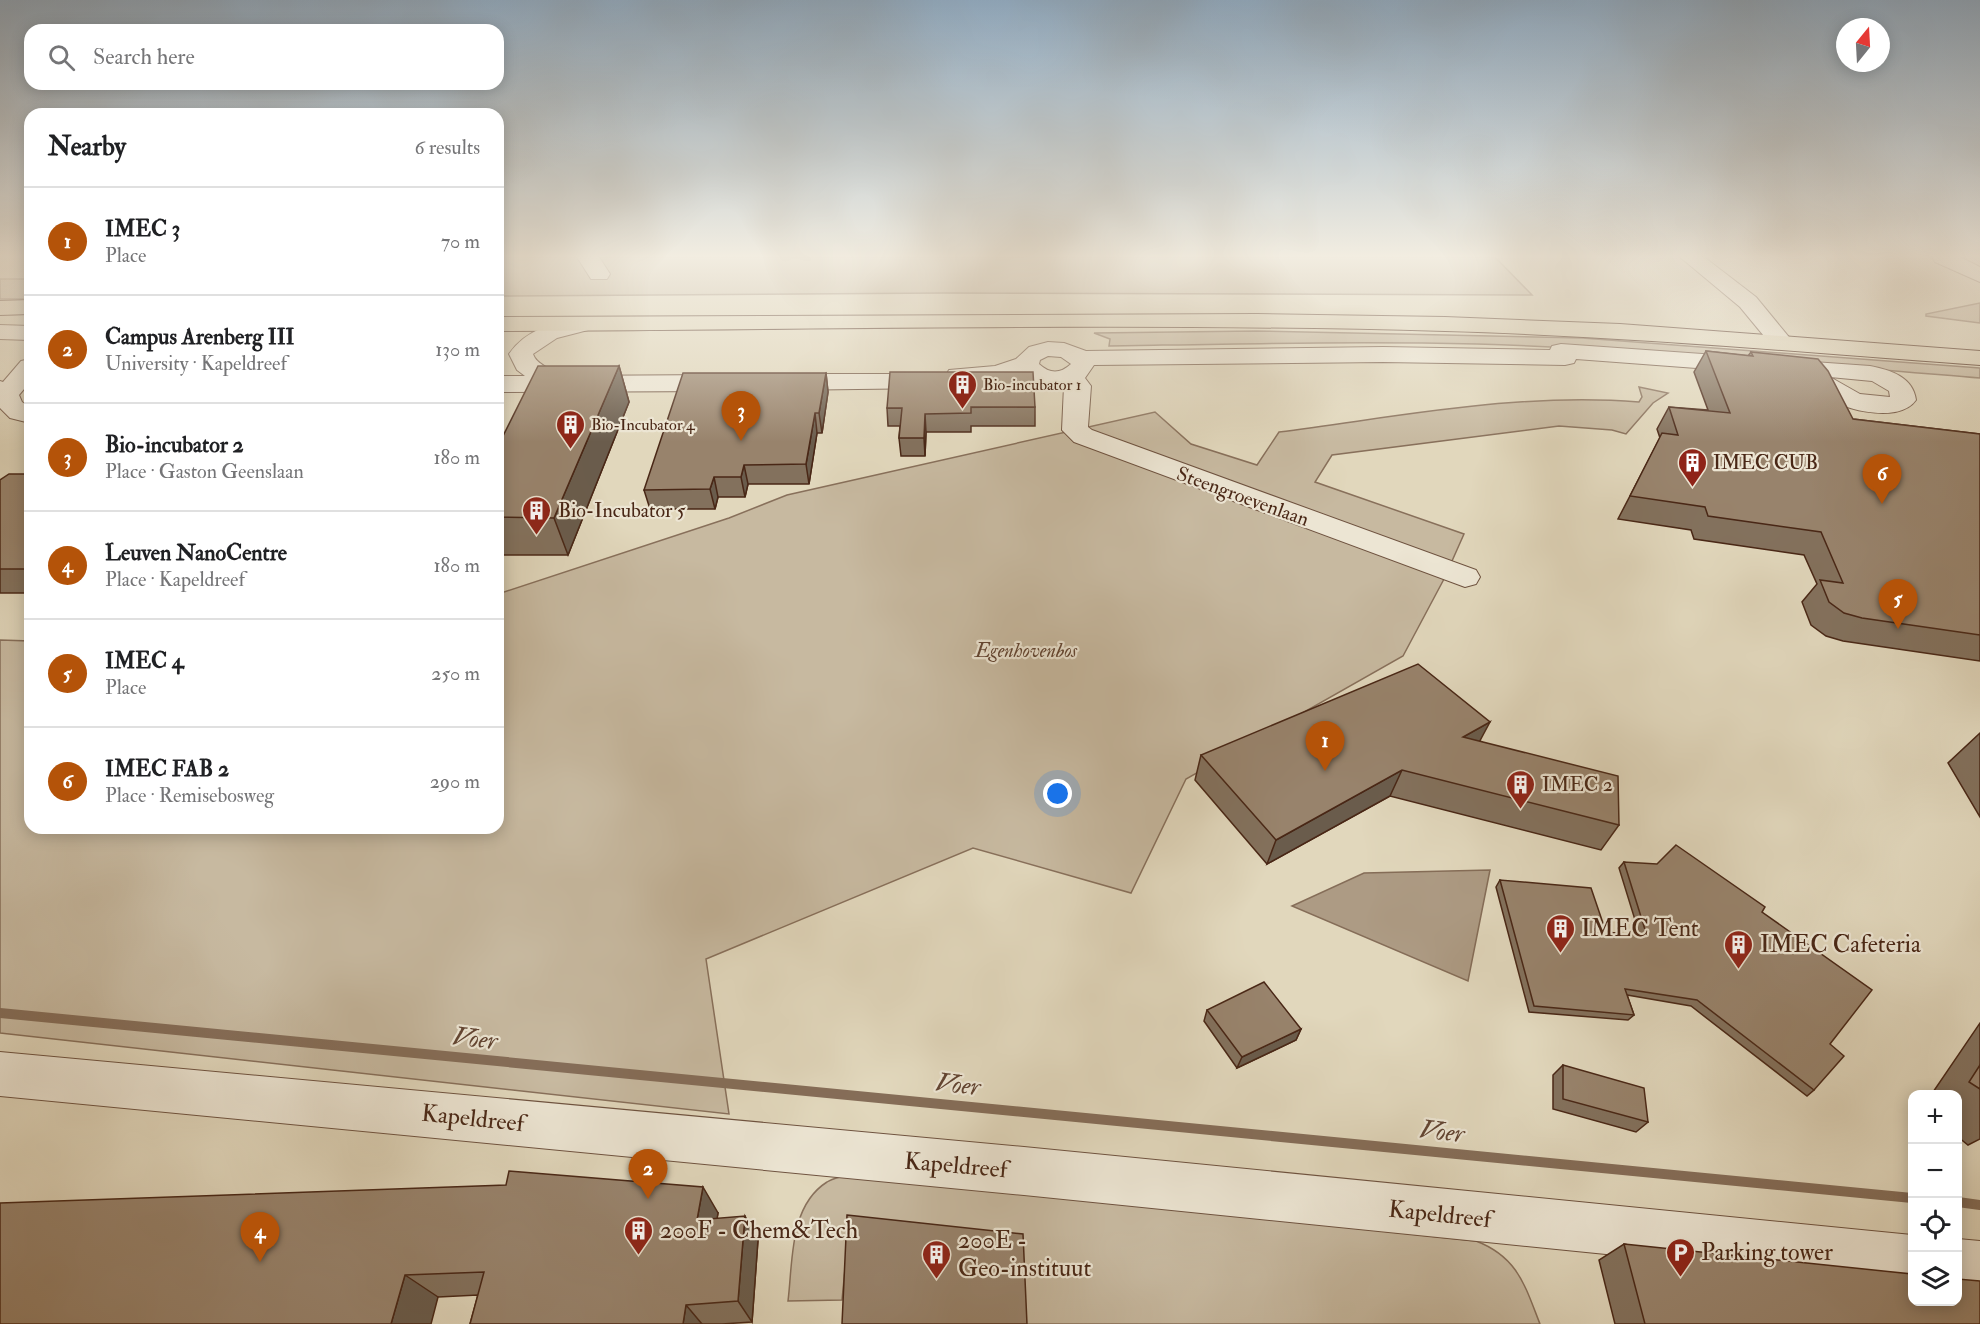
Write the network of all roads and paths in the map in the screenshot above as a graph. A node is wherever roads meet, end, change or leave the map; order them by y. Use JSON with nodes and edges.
{"nodes":[{"id":1,"x":1631,"y":319,"type":"edge"},
{"id":2,"x":1761,"y":319,"type":"edge"},
{"id":3,"x":504,"y":324,"type":"edge"},
{"id":4,"x":584,"y":324,"type":"junction"},
{"id":5,"x":0,"y":326,"type":"edge"},
{"id":6,"x":24,"y":326,"type":"edge"},
{"id":7,"x":0,"y":332,"type":"edge"},
{"id":8,"x":24,"y":333,"type":"edge"},
{"id":9,"x":1774,"y":333,"type":"junction"},
{"id":10,"x":1980,"y":340,"type":"edge"},
{"id":11,"x":1980,"y":358,"type":"edge"},
{"id":12,"x":1075,"y":368,"type":"junction"},
{"id":13,"x":1812,"y":369,"type":"edge"},
{"id":14,"x":24,"y":372,"type":"edge"},
{"id":15,"x":504,"y":375,"type":"edge"},
{"id":16,"x":542,"y":375,"type":"junction"},
{"id":17,"x":752,"y":378,"type":"junction"},
{"id":18,"x":504,"y":384,"type":"edge"},
{"id":19,"x":24,"y":385,"type":"edge"},
{"id":20,"x":9,"y":388,"type":"edge"},
{"id":21,"x":24,"y":413,"type":"edge"},
{"id":22,"x":1465,"y":577,"type":"dead end"},
{"id":23,"x":0,"y":1074,"type":"edge"},
{"id":24,"x":1908,"y":1260,"type":"edge"},
{"id":25,"x":1962,"y":1264,"type":"edge"},
{"id":26,"x":1980,"y":1266,"type":"edge"}],
"edges":[{"from":1,"to":9,"type":"highway"},
{"from":2,"to":9,"type":"street"},
{"from":3,"to":4,"type":"highway"},
{"from":4,"to":9,"type":"highway"},
{"from":4,"to":16,"type":"street"},
{"from":5,"to":6,"type":"highway"},
{"from":7,"to":8,"type":"street"},
{"from":9,"to":10,"type":"highway"},
{"from":9,"to":11,"type":"highway"},
{"from":12,"to":13,"type":"street"},
{"from":12,"to":17,"type":"street"},
{"from":12,"to":22,"type":"street","name":"Steengroevenlaan"},
{"from":14,"to":20,"type":"street"},
{"from":15,"to":16,"type":"street"},
{"from":16,"to":17,"type":"street"},
{"from":17,"to":18,"type":"street"},
{"from":19,"to":20,"type":"street"},
{"from":20,"to":21,"type":"street"},
{"from":23,"to":24,"type":"street","name":"Kapeldreef"},
{"from":25,"to":26,"type":"street"}]}
